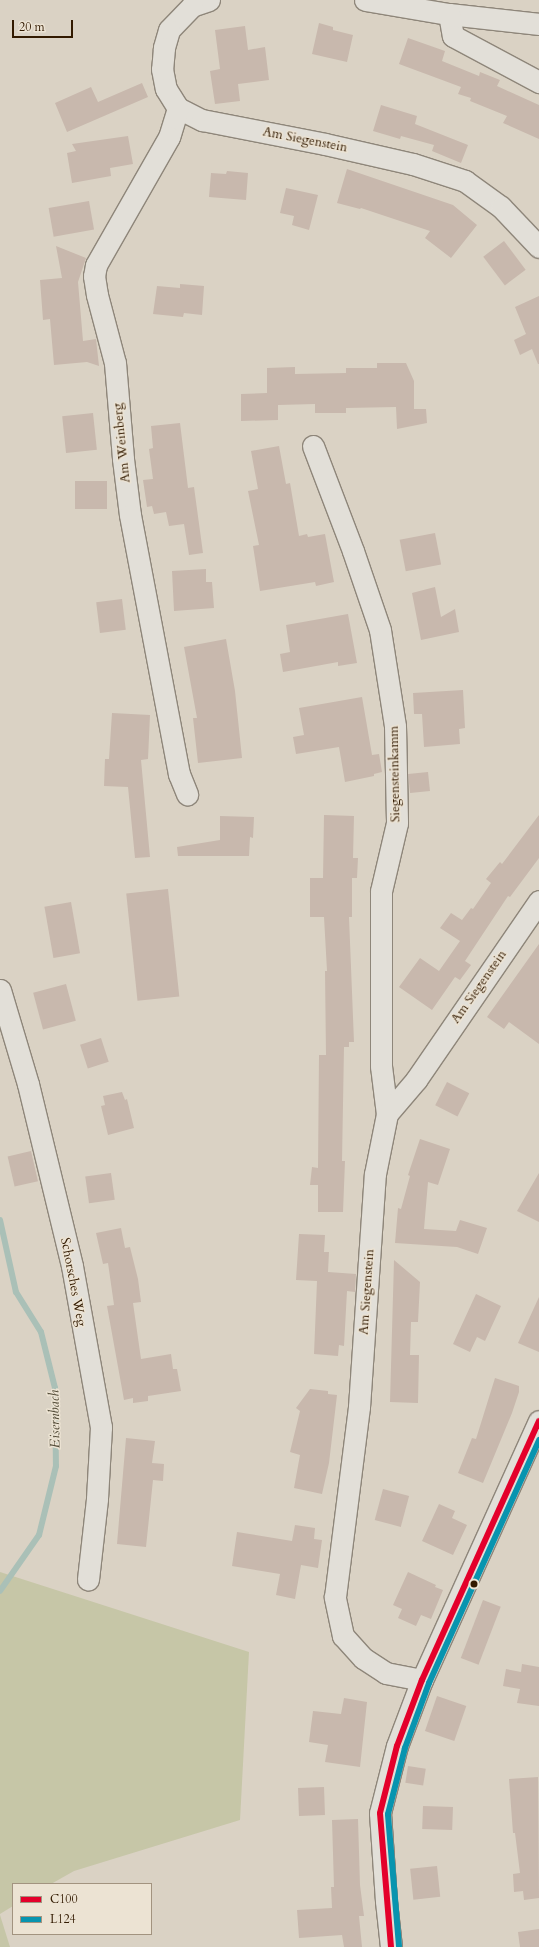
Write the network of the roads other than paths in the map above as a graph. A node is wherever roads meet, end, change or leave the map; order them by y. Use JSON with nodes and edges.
{"nodes":[{"id":1,"x":209,"y":0,"type":"edge"},
{"id":2,"x":365,"y":0,"type":"edge"},
{"id":3,"x":449,"y":14,"type":"junction"},
{"id":4,"x":539,"y":24,"type":"edge"},
{"id":5,"x":539,"y":82,"type":"edge"},
{"id":6,"x":178,"y":108,"type":"junction"},
{"id":7,"x":539,"y":247,"type":"edge"},
{"id":8,"x":313,"y":446,"type":"dead end"},
{"id":9,"x":187,"y":794,"type":"dead end"},
{"id":10,"x":539,"y":901,"type":"edge"},
{"id":11,"x":0,"y":990,"type":"edge"},
{"id":12,"x":387,"y":1114,"type":"junction"},
{"id":13,"x":539,"y":1421,"type":"edge"},
{"id":14,"x":88,"y":1579,"type":"dead end"},
{"id":15,"x":422,"y":1680,"type":"junction"},
{"id":16,"x":391,"y":1947,"type":"edge"}],
"edges":[{"from":1,"to":6,"type":"street"},
{"from":2,"to":3,"type":"street"},
{"from":3,"to":4,"type":"street"},
{"from":3,"to":5,"type":"street"},
{"from":6,"to":7,"type":"street","name":"Am Siegenstein"},
{"from":6,"to":9,"type":"street","name":"Am Weinberg"},
{"from":8,"to":12,"type":"street","name":"Siegensteinkamm"},
{"from":10,"to":12,"type":"street","name":"Am Siegenstein"},
{"from":11,"to":14,"type":"street","name":"Schorsches Weg"},
{"from":12,"to":15,"type":"street","name":"Am Siegenstein"},
{"from":13,"to":15,"type":"street"},
{"from":15,"to":16,"type":"street"}]}
